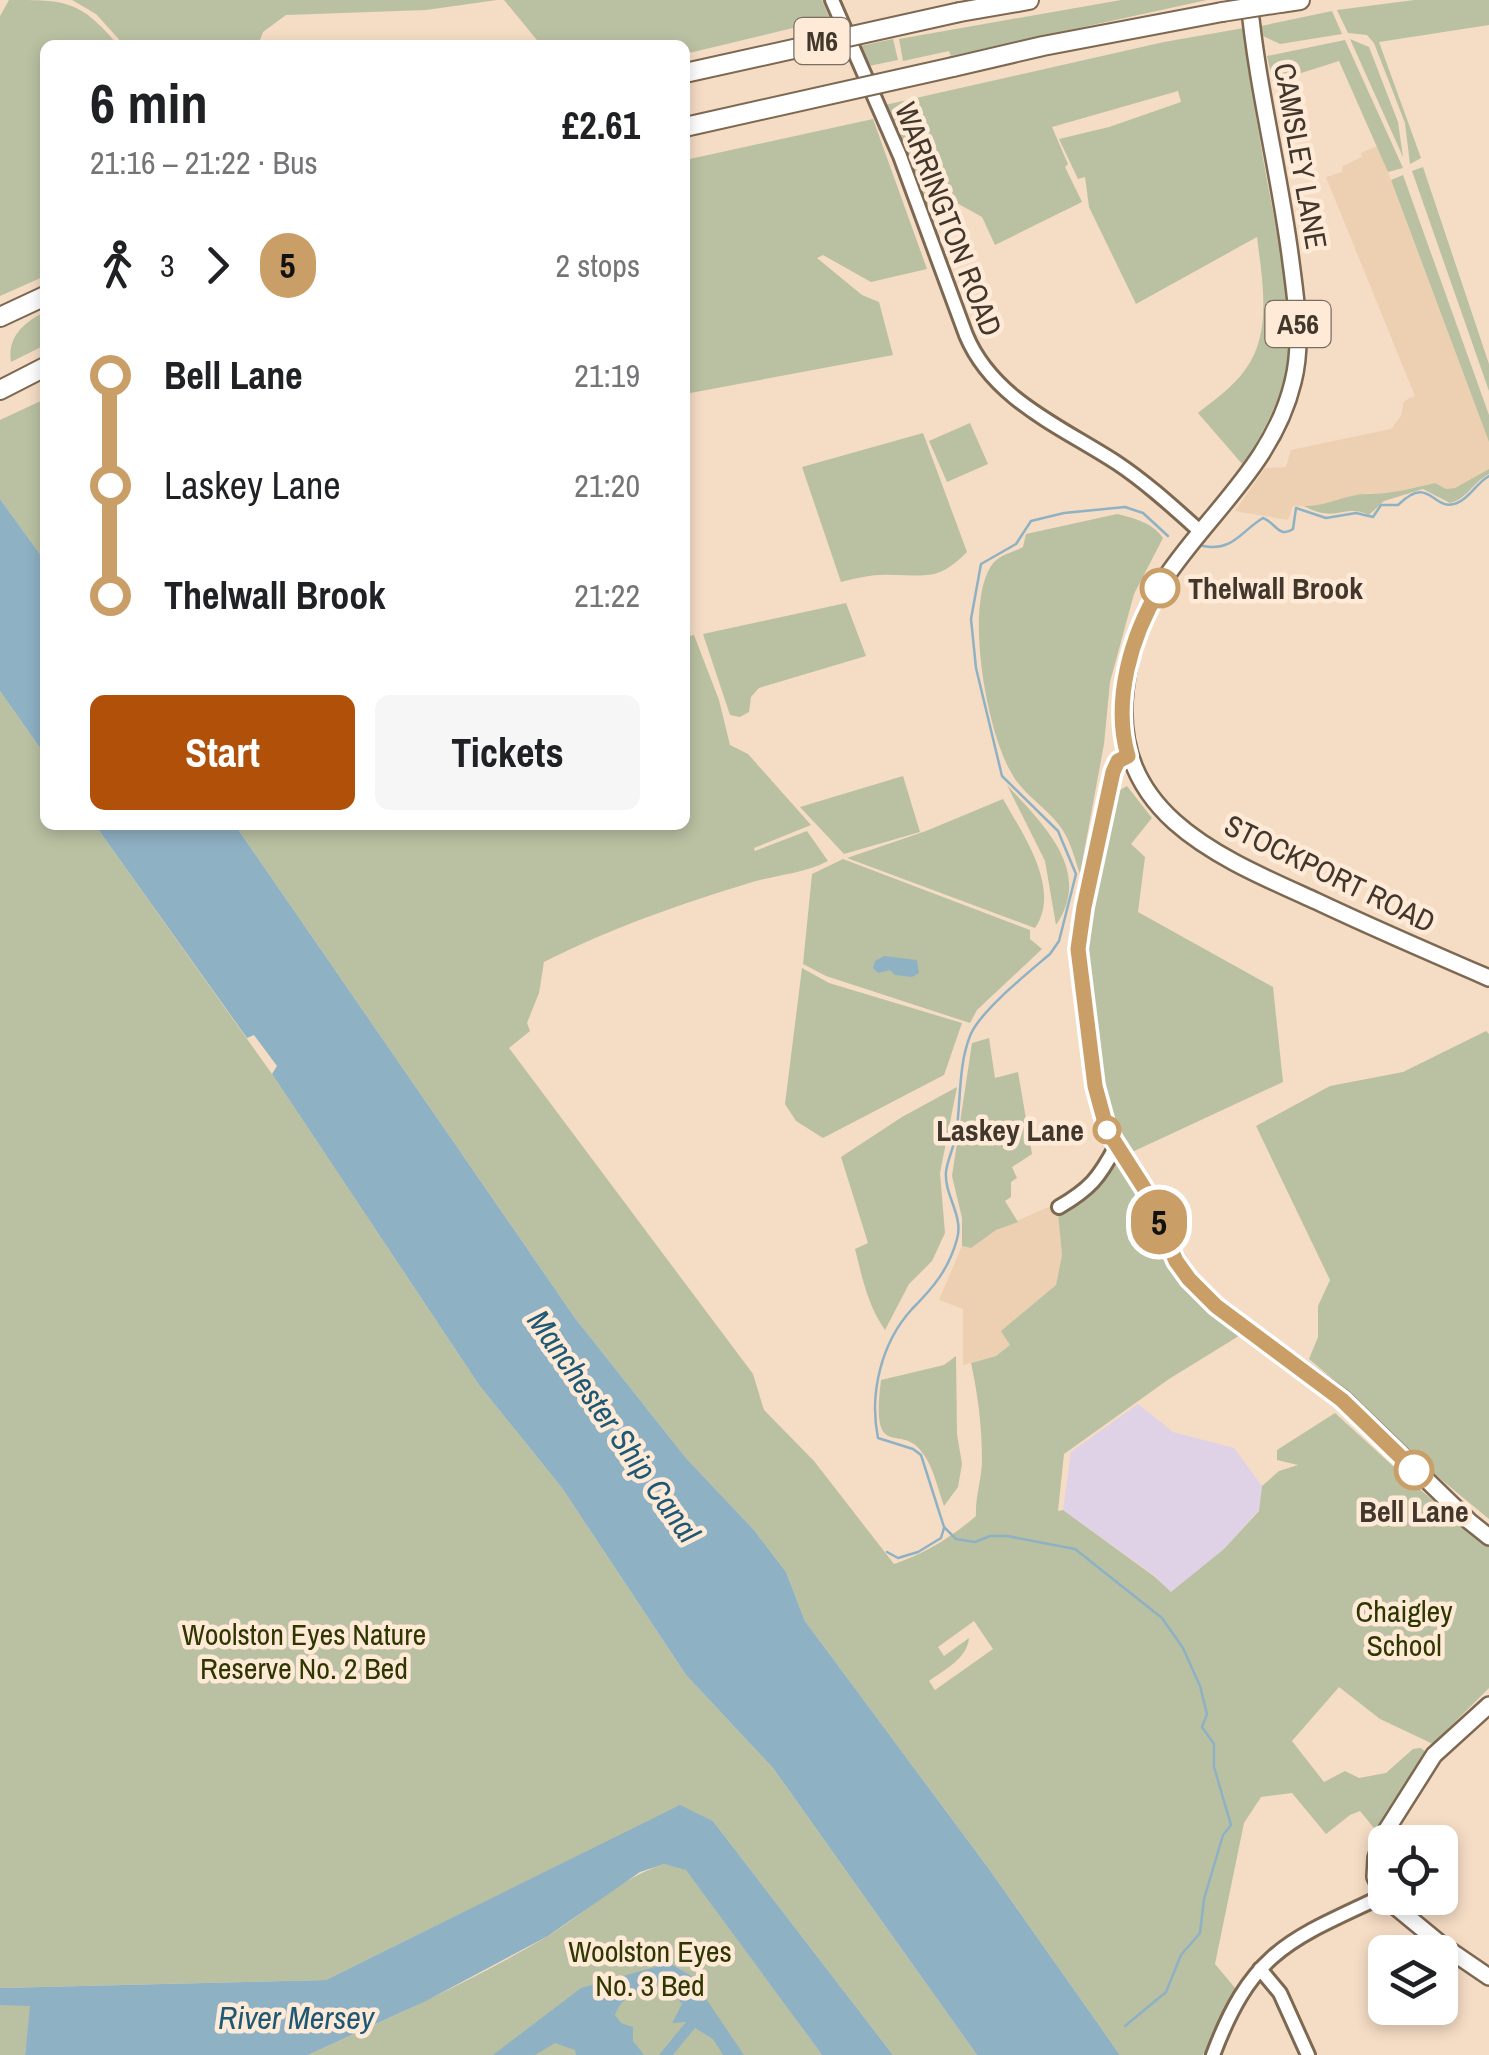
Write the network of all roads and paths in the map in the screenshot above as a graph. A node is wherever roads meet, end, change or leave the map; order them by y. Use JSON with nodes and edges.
{"nodes":[{"id":1,"x":832,"y":0,"type":"edge"},
{"id":2,"x":1029,"y":0,"type":"edge"},
{"id":3,"x":1249,"y":0,"type":"edge"},
{"id":4,"x":1300,"y":0,"type":"edge"},
{"id":5,"x":690,"y":72,"type":"edge"},
{"id":6,"x":690,"y":127,"type":"edge"},
{"id":7,"x":40,"y":298,"type":"edge"},
{"id":8,"x":0,"y":317,"type":"edge"},
{"id":9,"x":40,"y":369,"type":"edge"},
{"id":10,"x":0,"y":390,"type":"edge"},
{"id":11,"x":1201,"y":532,"type":"junction"},
{"id":12,"x":1128,"y":756,"type":"junction"},
{"id":13,"x":1137,"y":777,"type":"junction"},
{"id":14,"x":1108,"y":795,"type":"junction"},
{"id":15,"x":1489,"y":978,"type":"edge"},
{"id":16,"x":1116,"y":1146,"type":"junction"},
{"id":17,"x":1058,"y":1207,"type":"dead end"},
{"id":18,"x":1489,"y":1537,"type":"edge"},
{"id":19,"x":1489,"y":1705,"type":"edge"},
{"id":20,"x":1390,"y":1825,"type":"edge"},
{"id":21,"x":1368,"y":1904,"type":"edge"},
{"id":22,"x":1406,"y":1915,"type":"edge"},
{"id":23,"x":1260,"y":1969,"type":"junction"},
{"id":24,"x":1489,"y":1977,"type":"edge"},
{"id":25,"x":1213,"y":2055,"type":"edge"},
{"id":26,"x":1308,"y":2055,"type":"edge"}],
"edges":[{"from":1,"to":11,"type":"street","name":"WARRINGTON ROAD"},
{"from":2,"to":5,"type":"highway","number":"M6","bridge":true},
{"from":3,"to":11,"type":"main road","name":"CAMSLEY LANE","number":"A56"},
{"from":4,"to":6,"type":"highway","number":"M6","bridge":true},
{"from":7,"to":8,"type":"highway"},
{"from":9,"to":10,"type":"highway"},
{"from":11,"to":12,"type":"main road","name":"STOCKPORT ROAD","number":"A56"},
{"from":12,"to":13,"type":"main road","name":"STOCKPORT ROAD","number":"A56"},
{"from":12,"to":14,"type":"main road"},
{"from":13,"to":14,"type":"main road"},
{"from":13,"to":15,"type":"main road","name":"STOCKPORT ROAD","number":"A56"},
{"from":14,"to":16,"type":"main road"},
{"from":16,"to":17,"type":"street"},
{"from":16,"to":18,"type":"main road"},
{"from":19,"to":20,"type":"main road"},
{"from":21,"to":23,"type":"street"},
{"from":22,"to":24,"type":"main road"},
{"from":23,"to":25,"type":"street"},
{"from":23,"to":26,"type":"street"}]}
